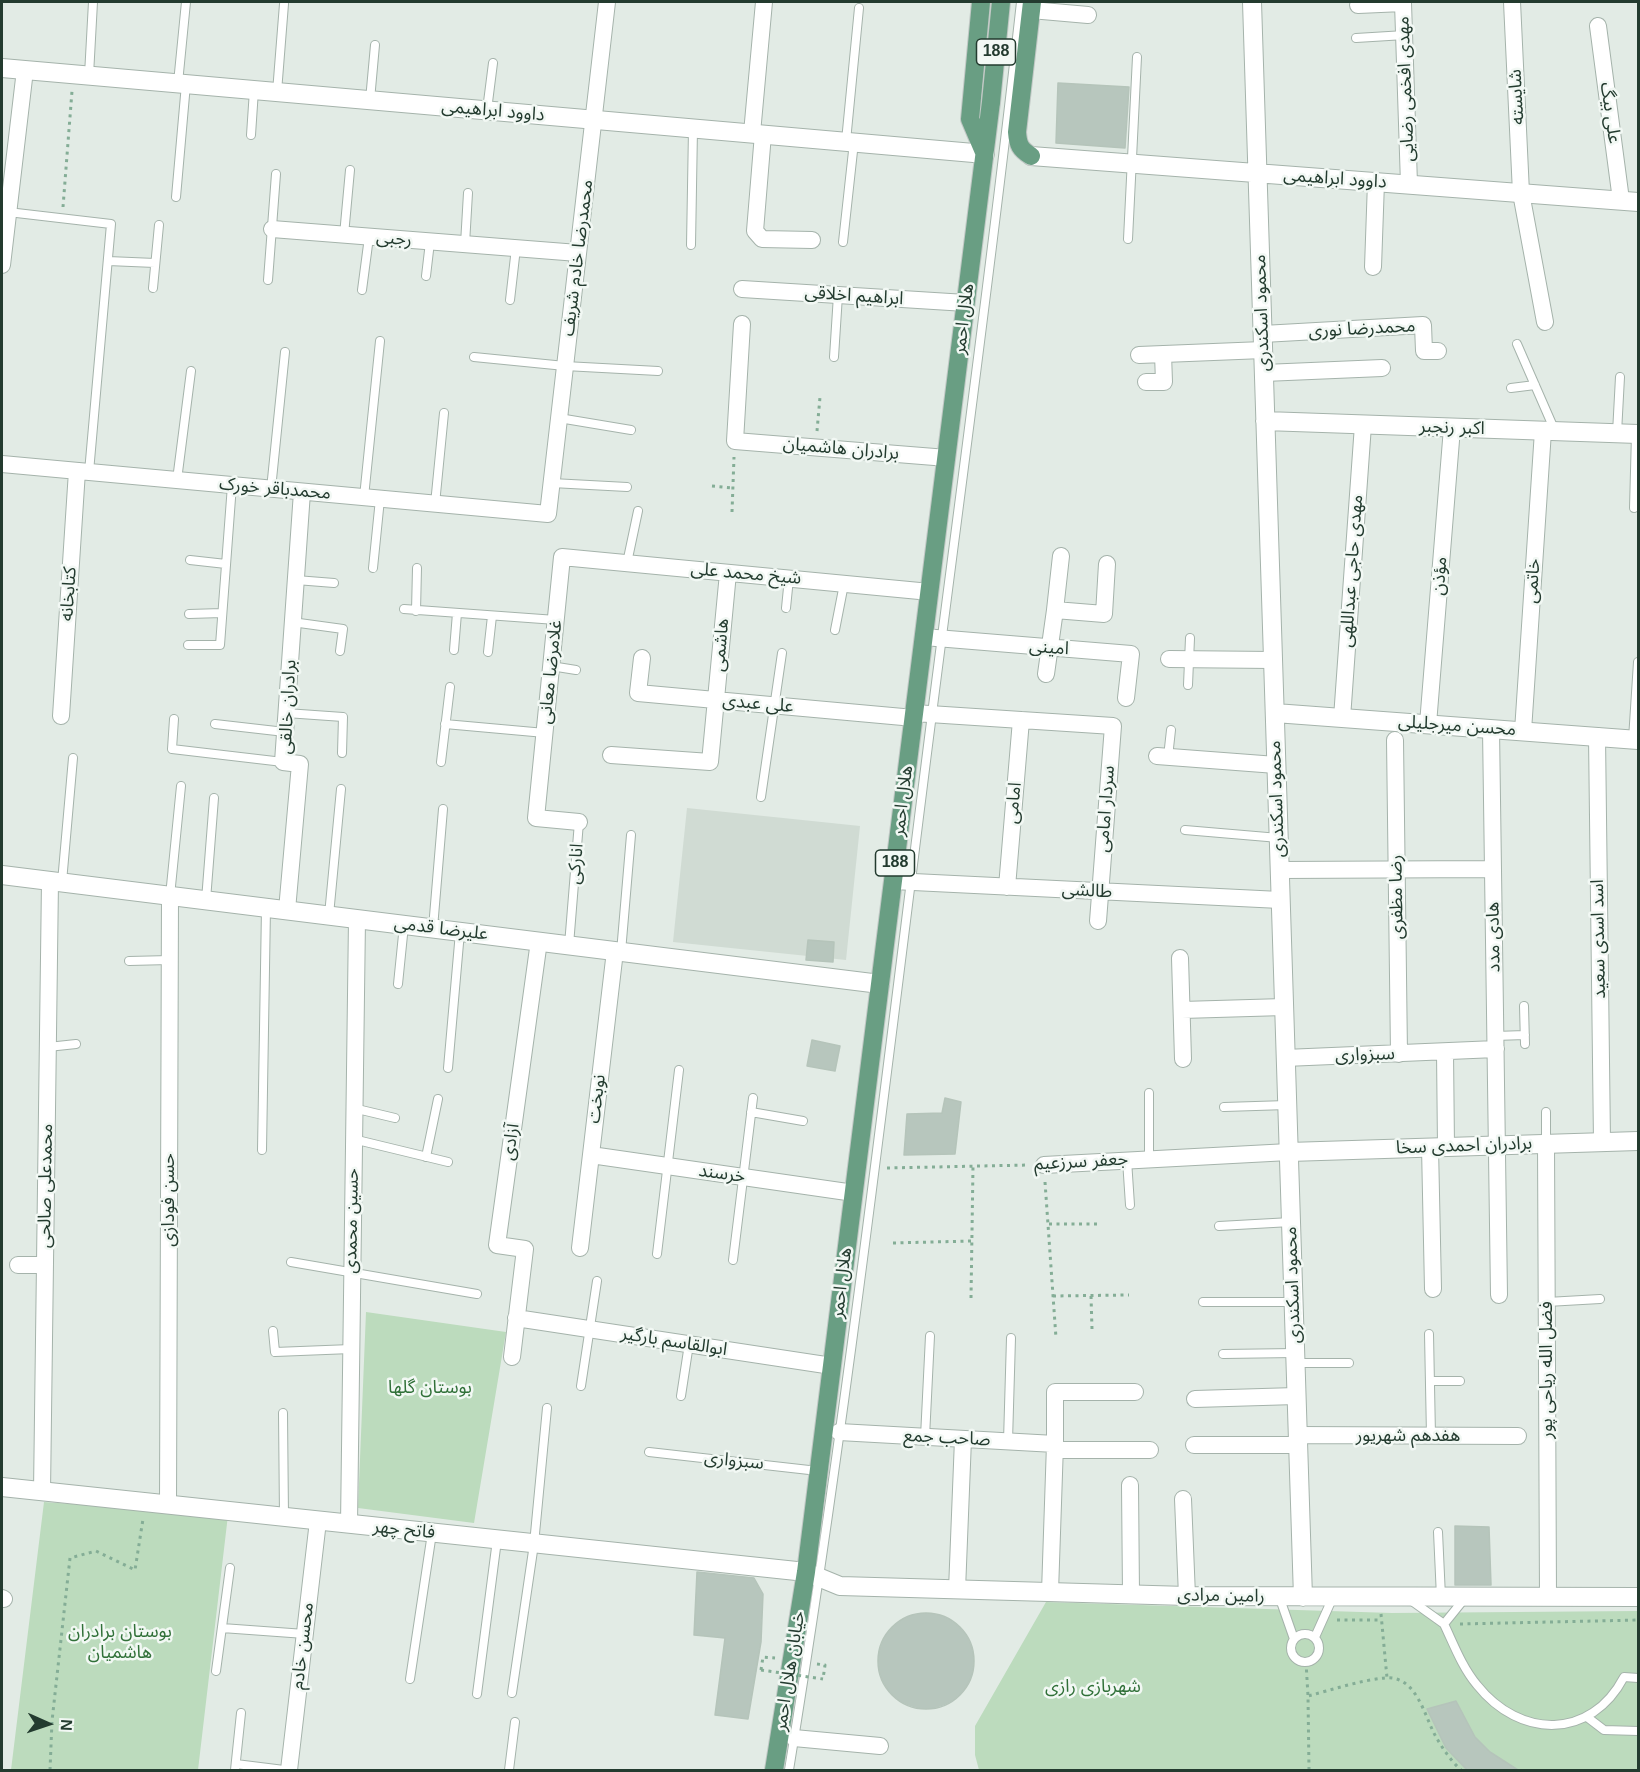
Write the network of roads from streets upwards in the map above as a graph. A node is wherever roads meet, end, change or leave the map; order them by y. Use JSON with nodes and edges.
{"nodes":[{"id":1,"x":607,"y":2,"type":"edge"},
{"id":2,"x":764,"y":2,"type":"edge"},
{"id":3,"x":981,"y":2,"type":"edge"},
{"id":4,"x":1002,"y":2,"type":"edge"},
{"id":5,"x":1252,"y":2,"type":"edge"},
{"id":6,"x":1512,"y":2,"type":"edge"},
{"id":7,"x":1028,"y":4,"type":"edge"},
{"id":8,"x":1358,"y":5,"type":"dead end"},
{"id":9,"x":1088,"y":15,"type":"dead end"},
{"id":10,"x":1598,"y":26,"type":"dead end"},
{"id":11,"x":2,"y":68,"type":"edge"},
{"id":12,"x":25,"y":70,"type":"junction"},
{"id":13,"x":593,"y":120,"type":"junction"},
{"id":14,"x":758,"y":134,"type":"junction"},
{"id":15,"x":985,"y":154,"type":"junction"},
{"id":16,"x":1031,"y":156,"type":"joint"},
{"id":17,"x":1257,"y":173,"type":"junction"},
{"id":18,"x":1376,"y":182,"type":"junction"},
{"id":19,"x":1409,"y":184,"type":"junction"},
{"id":20,"x":1521,"y":193,"type":"junction"},
{"id":21,"x":1630,"y":201,"type":"edge"},
{"id":22,"x":272,"y":229,"type":"road end"},
{"id":23,"x":812,"y":240,"type":"dead end"},
{"id":24,"x":578,"y":253,"type":"junction"},
{"id":25,"x":2,"y":265,"type":"edge"},
{"id":26,"x":1373,"y":267,"type":"dead end"},
{"id":27,"x":742,"y":289,"type":"dead end"},
{"id":28,"x":966,"y":303,"type":"junction"},
{"id":29,"x":1545,"y":322,"type":"dead end"},
{"id":30,"x":742,"y":324,"type":"dead end"},
{"id":31,"x":1263,"y":342,"type":"junction"},
{"id":32,"x":1438,"y":351,"type":"dead end"},
{"id":33,"x":1163,"y":354,"type":"junction"},
{"id":34,"x":1138,"y":355,"type":"dead end"},
{"id":35,"x":1382,"y":368,"type":"dead end"},
{"id":36,"x":1264,"y":374,"type":"junction"},
{"id":37,"x":1146,"y":382,"type":"dead end"},
{"id":38,"x":1265,"y":421,"type":"junction"},
{"id":39,"x":1363,"y":425,"type":"junction"},
{"id":40,"x":1452,"y":428,"type":"junction"},
{"id":41,"x":1549,"y":431,"type":"junction"},
{"id":42,"x":1637,"y":434,"type":"edge"},
{"id":43,"x":947,"y":458,"type":"junction"},
{"id":44,"x":2,"y":464,"type":"edge"},
{"id":45,"x":83,"y":471,"type":"junction"},
{"id":46,"x":302,"y":492,"type":"junction"},
{"id":47,"x":548,"y":514,"type":"joint"},
{"id":48,"x":1061,"y":556,"type":"dead end"},
{"id":49,"x":562,"y":557,"type":"joint"},
{"id":50,"x":1107,"y":564,"type":"dead end"},
{"id":51,"x":728,"y":573,"type":"junction"},
{"id":52,"x":930,"y":592,"type":"junction"},
{"id":53,"x":1055,"y":610,"type":"junction"},
{"id":54,"x":933,"y":638,"type":"junction"},
{"id":55,"x":1050,"y":648,"type":"junction"},
{"id":56,"x":642,"y":658,"type":"dead end"},
{"id":57,"x":1169,"y":659,"type":"dead end"},
{"id":58,"x":1273,"y":660,"type":"junction"},
{"id":59,"x":1046,"y":674,"type":"dead end"},
{"id":60,"x":1126,"y":698,"type":"dead end"},
{"id":61,"x":716,"y":700,"type":"junction"},
{"id":62,"x":1275,"y":712,"type":"junction"},
{"id":63,"x":920,"y":715,"type":"junction"},
{"id":64,"x":61,"y":716,"type":"dead end"},
{"id":65,"x":1342,"y":718,"type":"junction"},
{"id":66,"x":1021,"y":720,"type":"junction"},
{"id":67,"x":1428,"y":724,"type":"junction"},
{"id":68,"x":1491,"y":729,"type":"junction"},
{"id":69,"x":1523,"y":731,"type":"junction"},
{"id":70,"x":1597,"y":736,"type":"junction"},
{"id":71,"x":1636,"y":739,"type":"edge"},
{"id":72,"x":1395,"y":740,"type":"dead end"},
{"id":73,"x":611,"y":755,"type":"dead end"},
{"id":74,"x":1162,"y":756,"type":"road end"},
{"id":75,"x":1276,"y":765,"type":"junction"},
{"id":76,"x":539,"y":787,"type":"joint"},
{"id":77,"x":579,"y":822,"type":"road end"},
{"id":78,"x":1493,"y":869,"type":"junction"},
{"id":79,"x":1280,"y":870,"type":"junction"},
{"id":80,"x":1397,"y":870,"type":"junction"},
{"id":81,"x":2,"y":875,"type":"edge"},
{"id":82,"x":56,"y":881,"type":"junction"},
{"id":83,"x":902,"y":882,"type":"junction"},
{"id":84,"x":1007,"y":887,"type":"junction"},
{"id":85,"x":1100,"y":892,"type":"junction"},
{"id":86,"x":170,"y":896,"type":"junction"},
{"id":87,"x":1280,"y":900,"type":"junction"},
{"id":88,"x":287,"y":910,"type":"junction"},
{"id":89,"x":357,"y":919,"type":"junction"},
{"id":90,"x":1098,"y":921,"type":"dead end"},
{"id":91,"x":539,"y":942,"type":"junction"},
{"id":92,"x":618,"y":951,"type":"junction"},
{"id":93,"x":1180,"y":958,"type":"dead end"},
{"id":94,"x":880,"y":984,"type":"junction"},
{"id":95,"x":1284,"y":1007,"type":"junction"},
{"id":96,"x":1182,"y":1010,"type":"junction"},
{"id":97,"x":1495,"y":1042,"type":"junction"},
{"id":98,"x":1445,"y":1052,"type":"junction"},
{"id":99,"x":1399,"y":1054,"type":"junction"},
{"id":100,"x":1285,"y":1058,"type":"junction"},
{"id":101,"x":1184,"y":1059,"type":"dead end"},
{"id":102,"x":1638,"y":1141,"type":"edge"},
{"id":103,"x":1602,"y":1142,"type":"junction"},
{"id":104,"x":1546,"y":1143,"type":"junction"},
{"id":105,"x":1497,"y":1145,"type":"junction"},
{"id":106,"x":1438,"y":1147,"type":"junction"},
{"id":107,"x":1288,"y":1152,"type":"junction"},
{"id":108,"x":591,"y":1155,"type":"junction"},
{"id":109,"x":1044,"y":1165,"type":"road end"},
{"id":110,"x":854,"y":1192,"type":"junction"},
{"id":111,"x":580,"y":1248,"type":"dead end"},
{"id":112,"x":18,"y":1265,"type":"dead end"},
{"id":113,"x":45,"y":1265,"type":"junction"},
{"id":114,"x":1433,"y":1289,"type":"dead end"},
{"id":115,"x":1499,"y":1295,"type":"dead end"},
{"id":116,"x":516,"y":1318,"type":"junction"},
{"id":117,"x":512,"y":1358,"type":"dead end"},
{"id":118,"x":832,"y":1366,"type":"junction"},
{"id":119,"x":1135,"y":1392,"type":"dead end"},
{"id":120,"x":1296,"y":1396,"type":"junction"},
{"id":121,"x":1195,"y":1399,"type":"dead end"},
{"id":122,"x":839,"y":1432,"type":"road end"},
{"id":123,"x":1518,"y":1436,"type":"dead end"},
{"id":124,"x":963,"y":1439,"type":"junction"},
{"id":125,"x":1298,"y":1440,"type":"junction"},
{"id":126,"x":1194,"y":1445,"type":"dead end"},
{"id":127,"x":1055,"y":1447,"type":"junction"},
{"id":128,"x":1150,"y":1450,"type":"dead end"},
{"id":129,"x":1130,"y":1485,"type":"dead end"},
{"id":130,"x":2,"y":1487,"type":"edge"},
{"id":131,"x":42,"y":1492,"type":"junction"},
{"id":132,"x":1183,"y":1499,"type":"dead end"},
{"id":133,"x":168,"y":1505,"type":"junction"},
{"id":134,"x":318,"y":1521,"type":"junction"},
{"id":135,"x":349,"y":1524,"type":"junction"},
{"id":136,"x":812,"y":1575,"type":"junction"},
{"id":137,"x":957,"y":1590,"type":"junction"},
{"id":138,"x":1050,"y":1592,"type":"junction"},
{"id":139,"x":1131,"y":1594,"type":"junction"},
{"id":140,"x":1187,"y":1596,"type":"junction"},
{"id":141,"x":1303,"y":1597,"type":"junction"},
{"id":142,"x":1548,"y":1597,"type":"junction"},
{"id":143,"x":1638,"y":1597,"type":"edge"},
{"id":144,"x":794,"y":1738,"type":"road end"},
{"id":145,"x":880,"y":1746,"type":"dead end"},
{"id":146,"x":289,"y":1770,"type":"edge"},
{"id":147,"x":774,"y":1770,"type":"edge"}],
"edges":[{"from":1,"to":13,"type":"street","name":"محمدرضا خادم شریف"},
{"from":2,"to":14,"type":"street"},
{"from":3,"to":15,"type":"main road"},
{"from":4,"to":15,"type":"main road","name":"هلال احمر","number":"188","bridge":true},
{"from":5,"to":17,"type":"street","name":"محمود اسکندری"},
{"from":6,"to":20,"type":"street","name":"شایسته"},
{"from":7,"to":9,"type":"street"},
{"from":7,"to":16,"type":"main road"},
{"from":8,"to":19,"type":"street","name":"مهدی افخمی رضایی"},
{"from":10,"to":21,"type":"street","name":"علی بیگ"},
{"from":11,"to":12,"type":"street","name":"داوود ابراهیمی"},
{"from":12,"to":13,"type":"street","name":"داوود ابراهیمی"},
{"from":12,"to":25,"type":"street"},
{"from":13,"to":14,"type":"street","name":"داوود ابراهیمی"},
{"from":13,"to":24,"type":"street","name":"محمدرضا خادم شریف"},
{"from":14,"to":15,"type":"street","name":"داوود ابراهیمی"},
{"from":14,"to":23,"type":"street"},
{"from":15,"to":28,"type":"main road","name":"هلال احمر","number":"188"},
{"from":16,"to":17,"type":"street","name":"داوود ابراهیمی"},
{"from":17,"to":18,"type":"street","name":"داوود ابراهیمی"},
{"from":17,"to":31,"type":"street","name":"محمود اسکندری"},
{"from":18,"to":19,"type":"street","name":"داوود ابراهیمی"},
{"from":18,"to":26,"type":"street"},
{"from":19,"to":20,"type":"street","name":"داوود ابراهیمی"},
{"from":20,"to":21,"type":"street","name":"داوود ابراهیمی"},
{"from":20,"to":29,"type":"street","name":"شایسته"},
{"from":22,"to":24,"type":"street","name":"رجبی"},
{"from":24,"to":47,"type":"street","name":"محمدرضا خادم شریف"},
{"from":27,"to":28,"type":"street","name":"ابراهیم اخلاقی"},
{"from":28,"to":43,"type":"main road","name":"هلال احمر","number":"188"},
{"from":30,"to":43,"type":"street","name":"برادران هاشمیان"},
{"from":31,"to":32,"type":"street","name":"محمدرضا نوری"},
{"from":31,"to":33,"type":"street"},
{"from":31,"to":36,"type":"street","name":"محمود اسکندری"},
{"from":33,"to":34,"type":"street"},
{"from":33,"to":37,"type":"street"},
{"from":35,"to":36,"type":"street"},
{"from":36,"to":38,"type":"street","name":"محمود اسکندری"},
{"from":38,"to":39,"type":"street","name":"اکبر رنجبر"},
{"from":38,"to":58,"type":"street","name":"محمود اسکندری"},
{"from":39,"to":40,"type":"street","name":"اکبر رنجبر"},
{"from":39,"to":65,"type":"street","name":"مهدی حاجی عبداللهی"},
{"from":40,"to":41,"type":"street","name":"اکبر رنجبر"},
{"from":40,"to":67,"type":"street","name":"مؤذن"},
{"from":41,"to":42,"type":"street","name":"اکبر رنجبر"},
{"from":41,"to":69,"type":"street","name":"خاتمی"},
{"from":43,"to":52,"type":"main road","name":"هلال احمر","number":"188"},
{"from":44,"to":45,"type":"street","name":"محمدباقر خورک"},
{"from":45,"to":46,"type":"street","name":"محمدباقر خورک"},
{"from":45,"to":64,"type":"street","name":"کتابخانه"},
{"from":46,"to":47,"type":"street","name":"محمدباقر خورک"},
{"from":46,"to":88,"type":"street","name":"برادران خالقی"},
{"from":48,"to":53,"type":"street"},
{"from":49,"to":51,"type":"street","name":"شیخ محمد علی"},
{"from":49,"to":76,"type":"street","name":"غلامرضا معانی"},
{"from":50,"to":53,"type":"street"},
{"from":51,"to":52,"type":"street","name":"شیخ محمد علی"},
{"from":51,"to":61,"type":"street","name":"هاشمی"},
{"from":52,"to":54,"type":"main road","name":"هلال احمر","number":"188"},
{"from":53,"to":55,"type":"street"},
{"from":54,"to":55,"type":"street","name":"امینی"},
{"from":54,"to":63,"type":"main road","name":"هلال احمر","number":"188"},
{"from":55,"to":59,"type":"street"},
{"from":55,"to":60,"type":"street","name":"امینی"},
{"from":56,"to":61,"type":"street","name":"علی عبدی"},
{"from":57,"to":58,"type":"street"},
{"from":58,"to":62,"type":"street","name":"محمود اسکندری"},
{"from":61,"to":63,"type":"street","name":"علی عبدی"},
{"from":61,"to":73,"type":"street","name":"هاشمی"},
{"from":62,"to":65,"type":"street","name":"محسن میرجلیلی"},
{"from":62,"to":75,"type":"street","name":"محمود اسکندری"},
{"from":63,"to":66,"type":"street"},
{"from":63,"to":83,"type":"main road","name":"هلال احمر","number":"188"},
{"from":65,"to":67,"type":"street","name":"محسن میرجلیلی"},
{"from":66,"to":84,"type":"street","name":"امامی"},
{"from":66,"to":85,"type":"street","name":"سردار امامی"},
{"from":67,"to":68,"type":"street","name":"محسن میرجلیلی"},
{"from":68,"to":69,"type":"street","name":"محسن میرجلیلی"},
{"from":68,"to":78,"type":"street","name":"هادی مدد"},
{"from":69,"to":70,"type":"street","name":"محسن میرجلیلی"},
{"from":70,"to":71,"type":"street","name":"محسن میرجلیلی"},
{"from":70,"to":103,"type":"street","name":"اسد اسدی سعید"},
{"from":72,"to":80,"type":"street","name":"رضا مظفری"},
{"from":74,"to":75,"type":"street"},
{"from":75,"to":79,"type":"street","name":"محمود اسکندری"},
{"from":76,"to":77,"type":"street","name":"انارکی"},
{"from":78,"to":80,"type":"street"},
{"from":78,"to":97,"type":"street","name":"هادی مدد"},
{"from":79,"to":80,"type":"street"},
{"from":79,"to":87,"type":"street","name":"محمود اسکندری"},
{"from":80,"to":99,"type":"street","name":"رضا مظفری"},
{"from":81,"to":82,"type":"street","name":"علیرضا قدمی"},
{"from":82,"to":86,"type":"street","name":"علیرضا قدمی"},
{"from":82,"to":113,"type":"street","name":"محمدعلی صالحی"},
{"from":83,"to":84,"type":"street","name":"طالشی"},
{"from":83,"to":94,"type":"main road","name":"هلال احمر","number":"188"},
{"from":84,"to":85,"type":"street","name":"طالشی"},
{"from":85,"to":87,"type":"street","name":"طالشی"},
{"from":85,"to":90,"type":"street","name":"سردار امامی"},
{"from":86,"to":88,"type":"street","name":"علیرضا قدمی"},
{"from":86,"to":133,"type":"street","name":"حسن فودازی"},
{"from":87,"to":95,"type":"street","name":"محمود اسکندری"},
{"from":88,"to":89,"type":"street","name":"علیرضا قدمی"},
{"from":89,"to":91,"type":"street","name":"علیرضا قدمی"},
{"from":89,"to":135,"type":"street","name":"حسین محمدی"},
{"from":91,"to":92,"type":"street","name":"علیرضا قدمی"},
{"from":91,"to":116,"type":"street","name":"آزادی"},
{"from":92,"to":94,"type":"street","name":"علیرضا قدمی"},
{"from":92,"to":108,"type":"street","name":"نوبخت"},
{"from":93,"to":96,"type":"street"},
{"from":94,"to":110,"type":"main road","name":"هلال احمر","number":"188"},
{"from":95,"to":96,"type":"street"},
{"from":95,"to":100,"type":"street","name":"محمود اسکندری"},
{"from":96,"to":101,"type":"street"},
{"from":97,"to":98,"type":"street","name":"سبزواری"},
{"from":97,"to":105,"type":"street","name":"هادی مدد"},
{"from":98,"to":99,"type":"street","name":"سبزواری"},
{"from":98,"to":106,"type":"street"},
{"from":99,"to":100,"type":"street","name":"سبزواری"},
{"from":100,"to":107,"type":"street","name":"محمود اسکندری"},
{"from":102,"to":103,"type":"street","name":"برادران احمدی سخا"},
{"from":103,"to":104,"type":"street","name":"برادران احمدی سخا"},
{"from":104,"to":105,"type":"street","name":"برادران احمدی سخا"},
{"from":104,"to":142,"type":"street","name":"فضل الله ریاحی پور"},
{"from":105,"to":106,"type":"street","name":"برادران احمدی سخا"},
{"from":105,"to":115,"type":"street","name":"هادی مدد"},
{"from":106,"to":107,"type":"street","name":"برادران احمدی سخا"},
{"from":106,"to":114,"type":"street"},
{"from":107,"to":109,"type":"street","name":"جعفر سرزعیم"},
{"from":107,"to":120,"type":"street","name":"محمود اسکندری"},
{"from":108,"to":110,"type":"street","name":"خرسند"},
{"from":108,"to":111,"type":"street","name":"نوبخت"},
{"from":110,"to":118,"type":"main road","name":"هلال احمر","number":"188"},
{"from":112,"to":113,"type":"street"},
{"from":113,"to":131,"type":"street","name":"محمدعلی صالحی"},
{"from":116,"to":117,"type":"street"},
{"from":116,"to":118,"type":"street","name":"ابوالقاسم بارگیر"},
{"from":118,"to":136,"type":"main road","name":"هلال احمر","number":"188"},
{"from":119,"to":127,"type":"street"},
{"from":120,"to":121,"type":"street"},
{"from":120,"to":125,"type":"street","name":"محمود اسکندری"},
{"from":122,"to":124,"type":"street","name":"صاحب جمع"},
{"from":123,"to":125,"type":"street","name":"هفدهم شهریور"},
{"from":124,"to":127,"type":"street","name":"صاحب جمع"},
{"from":124,"to":137,"type":"street"},
{"from":125,"to":126,"type":"street","name":"هفدهم شهریور"},
{"from":125,"to":141,"type":"street","name":"محمود اسکندری"},
{"from":127,"to":128,"type":"street","name":"صاحب جمع"},
{"from":127,"to":138,"type":"street"},
{"from":129,"to":139,"type":"street"},
{"from":130,"to":131,"type":"street","name":"فاتح چهر"},
{"from":131,"to":133,"type":"street","name":"فاتح چهر"},
{"from":132,"to":140,"type":"street"},
{"from":133,"to":134,"type":"street","name":"فاتح چهر"},
{"from":134,"to":135,"type":"street","name":"فاتح چهر"},
{"from":134,"to":146,"type":"street","name":"محسن خادم"},
{"from":135,"to":136,"type":"street","name":"فاتح چهر"},
{"from":136,"to":137,"type":"street","name":"رامین مرادی"},
{"from":136,"to":147,"type":"main road","name":"خیابان هلال احمر","number":"188"},
{"from":137,"to":138,"type":"street","name":"رامین مرادی"},
{"from":138,"to":139,"type":"street","name":"رامین مرادی"},
{"from":139,"to":140,"type":"street","name":"رامین مرادی"},
{"from":140,"to":141,"type":"street","name":"رامین مرادی"},
{"from":141,"to":142,"type":"street","name":"رامین مرادی"},
{"from":142,"to":143,"type":"street","name":"رامین مرادی"},
{"from":144,"to":145,"type":"street"}]}
